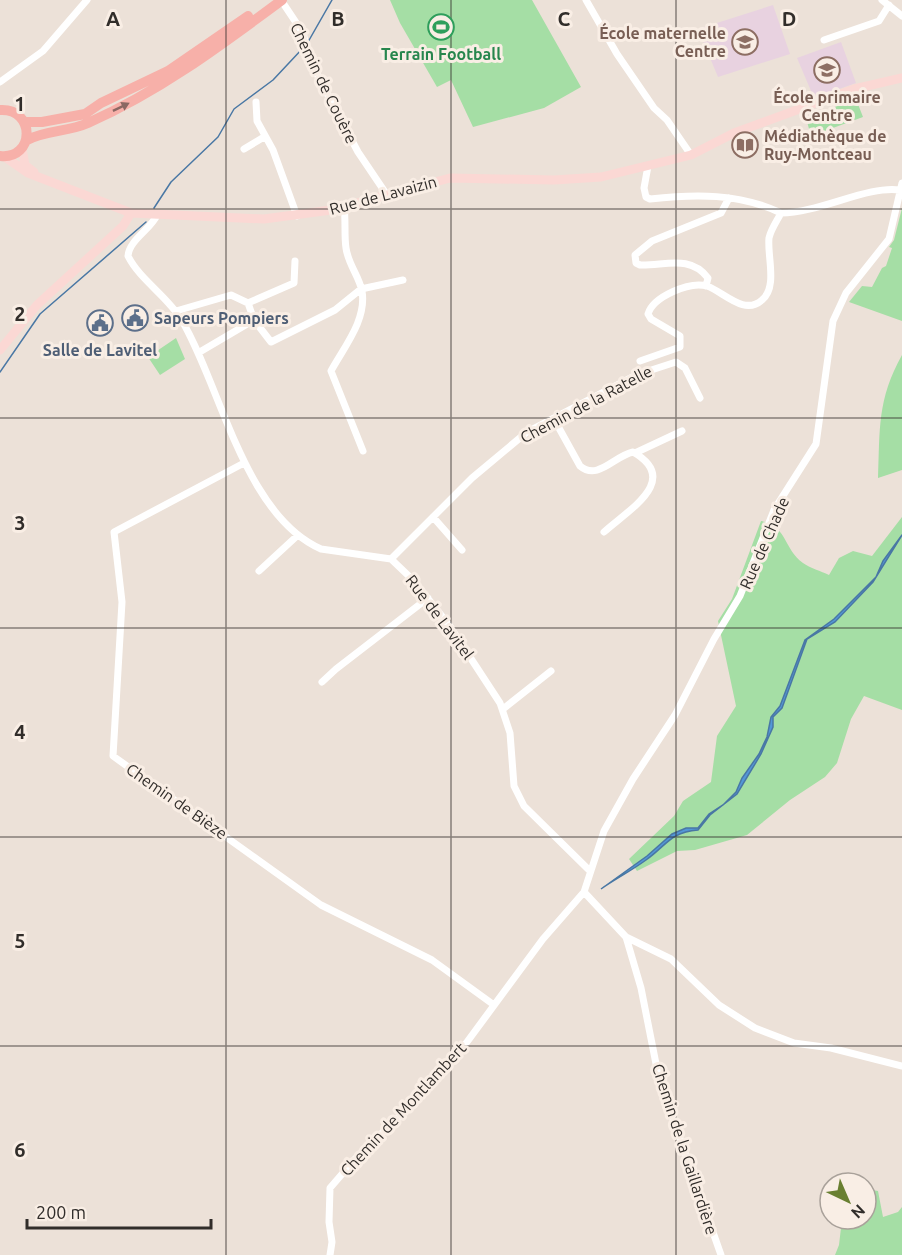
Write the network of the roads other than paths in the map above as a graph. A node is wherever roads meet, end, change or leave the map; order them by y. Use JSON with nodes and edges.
{"nodes":[{"id":1,"x":87,"y":0,"type":"edge"},
{"id":2,"x":270,"y":0,"type":"edge"},
{"id":3,"x":282,"y":0,"type":"edge"},
{"id":4,"x":586,"y":0,"type":"edge"},
{"id":5,"x":885,"y":3,"type":"edge"},
{"id":6,"x":902,"y":16,"type":"edge"},
{"id":7,"x":824,"y":40,"type":"dead end"},
{"id":8,"x":902,"y":78,"type":"edge"},
{"id":9,"x":1,"y":83,"type":"edge"},
{"id":10,"x":255,"y":102,"type":"dead end"},
{"id":11,"x":2,"y":108,"type":"edge"},
{"id":12,"x":25,"y":122,"type":"junction"},
{"id":13,"x":264,"y":137,"type":"junction"},
{"id":14,"x":24,"y":144,"type":"junction"},
{"id":15,"x":244,"y":149,"type":"dead end"},
{"id":16,"x":691,"y":155,"type":"junction"},
{"id":17,"x":3,"y":157,"type":"edge"},
{"id":18,"x":648,"y":166,"type":"junction"},
{"id":19,"x":901,"y":186,"type":"edge"},
{"id":20,"x":76,"y":192,"type":"junction"},
{"id":21,"x":387,"y":195,"type":"junction"},
{"id":22,"x":729,"y":198,"type":"junction"},
{"id":23,"x":344,"y":207,"type":"junction"},
{"id":24,"x":130,"y":213,"type":"junction"},
{"id":25,"x":781,"y":213,"type":"junction"},
{"id":26,"x":157,"y":214,"type":"junction"},
{"id":27,"x":297,"y":216,"type":"junction"},
{"id":28,"x":295,"y":261,"type":"dead end"},
{"id":29,"x":403,"y":280,"type":"dead end"},
{"id":30,"x":706,"y":286,"type":"junction"},
{"id":31,"x":361,"y":289,"type":"junction"},
{"id":32,"x":248,"y":303,"type":"junction"},
{"id":33,"x":176,"y":311,"type":"junction"},
{"id":34,"x":254,"y":320,"type":"junction"},
{"id":35,"x":0,"y":350,"type":"edge"},
{"id":36,"x":198,"y":352,"type":"junction"},
{"id":37,"x":640,"y":361,"type":"dead end"},
{"id":38,"x":700,"y":398,"type":"dead end"},
{"id":39,"x":554,"y":419,"type":"junction"},
{"id":40,"x":682,"y":431,"type":"dead end"},
{"id":41,"x":363,"y":451,"type":"dead end"},
{"id":42,"x":635,"y":453,"type":"junction"},
{"id":43,"x":244,"y":463,"type":"junction"},
{"id":44,"x":433,"y":517,"type":"junction"},
{"id":45,"x":604,"y":532,"type":"dead end"},
{"id":46,"x":298,"y":535,"type":"junction"},
{"id":47,"x":462,"y":550,"type":"dead end"},
{"id":48,"x":391,"y":559,"type":"junction"},
{"id":49,"x":260,"y":571,"type":"dead end"},
{"id":50,"x":428,"y":598,"type":"junction"},
{"id":51,"x":551,"y":671,"type":"dead end"},
{"id":52,"x":322,"y":682,"type":"dead end"},
{"id":53,"x":503,"y":709,"type":"junction"},
{"id":54,"x":590,"y":871,"type":"junction"},
{"id":55,"x":584,"y":892,"type":"junction"},
{"id":56,"x":626,"y":937,"type":"junction"},
{"id":57,"x":494,"y":1005,"type":"junction"},
{"id":58,"x":902,"y":1066,"type":"edge"},
{"id":59,"x":717,"y":1254,"type":"edge"},
{"id":60,"x":330,"y":1255,"type":"edge"}],
"edges":[{"from":1,"to":9,"type":"street"},
{"from":2,"to":12,"type":"main road"},
{"from":14,"to":3,"type":"main road","one_way":true},
{"from":3,"to":21,"type":"street","name":"Chemin de Couère"},
{"from":4,"to":16,"type":"street"},
{"from":5,"to":6,"type":"street"},
{"from":5,"to":7,"type":"street"},
{"from":8,"to":16,"type":"main road","name":"Rue de Lavaizin"},
{"from":10,"to":13,"type":"street"},
{"from":11,"to":12,"type":"main road"},
{"from":12,"to":14,"type":"main road"},
{"from":13,"to":15,"type":"street"},
{"from":13,"to":27,"type":"street"},
{"from":14,"to":17,"type":"main road"},
{"from":14,"to":20,"type":"main road","name":"Rue de Lavaizin"},
{"from":16,"to":18,"type":"main road","name":"Rue de Lavaizin"},
{"from":17,"to":20,"type":"main road","name":"Rue de Lavaizin"},
{"from":18,"to":21,"type":"main road","name":"Rue de Lavaizin"},
{"from":18,"to":22,"type":"street"},
{"from":19,"to":25,"type":"street"},
{"from":19,"to":54,"type":"street","name":"Rue de Chade"},
{"from":20,"to":24,"type":"main road","name":"Rue de Lavaizin"},
{"from":21,"to":23,"type":"main road","name":"Rue de Lavaizin"},
{"from":22,"to":25,"type":"street"},
{"from":22,"to":30,"type":"street"},
{"from":23,"to":27,"type":"main road","name":"Rue de Lavaizin"},
{"from":23,"to":31,"type":"street"},
{"from":24,"to":26,"type":"main road","name":"Rue de Lavaizin"},
{"from":24,"to":35,"type":"main road"},
{"from":25,"to":30,"type":"street"},
{"from":26,"to":27,"type":"main road","name":"Rue de Lavaizin"},
{"from":26,"to":33,"type":"street"},
{"from":28,"to":32,"type":"street"},
{"from":29,"to":31,"type":"street"},
{"from":30,"to":37,"type":"street"},
{"from":31,"to":34,"type":"street"},
{"from":31,"to":41,"type":"street"},
{"from":32,"to":33,"type":"street"},
{"from":32,"to":34,"type":"street"},
{"from":33,"to":36,"type":"street"},
{"from":34,"to":36,"type":"street"},
{"from":36,"to":43,"type":"street"},
{"from":38,"to":39,"type":"street","name":"Chemin de la Ratelle"},
{"from":39,"to":42,"type":"street"},
{"from":39,"to":44,"type":"street","name":"Chemin de la Ratelle"},
{"from":40,"to":42,"type":"street"},
{"from":42,"to":45,"type":"street"},
{"from":43,"to":46,"type":"street"},
{"from":43,"to":57,"type":"street","name":"Chemin de Bièze"},
{"from":44,"to":47,"type":"street"},
{"from":44,"to":48,"type":"street","name":"Chemin de la Ratelle"},
{"from":46,"to":48,"type":"street"},
{"from":46,"to":49,"type":"street"},
{"from":48,"to":50,"type":"street","name":"Rue de Lavitel"},
{"from":50,"to":52,"type":"street"},
{"from":50,"to":53,"type":"street","name":"Rue de Lavitel"},
{"from":51,"to":53,"type":"street"},
{"from":53,"to":54,"type":"street","name":"Rue de Lavitel"},
{"from":54,"to":55,"type":"street","name":"Rue de Chade"},
{"from":55,"to":56,"type":"street"},
{"from":55,"to":57,"type":"street","name":"Chemin de Montlambert"},
{"from":56,"to":58,"type":"street"},
{"from":56,"to":59,"type":"street","name":"Chemin de la Gaillardière"},
{"from":57,"to":60,"type":"street","name":"Chemin de Montlambert"}]}
